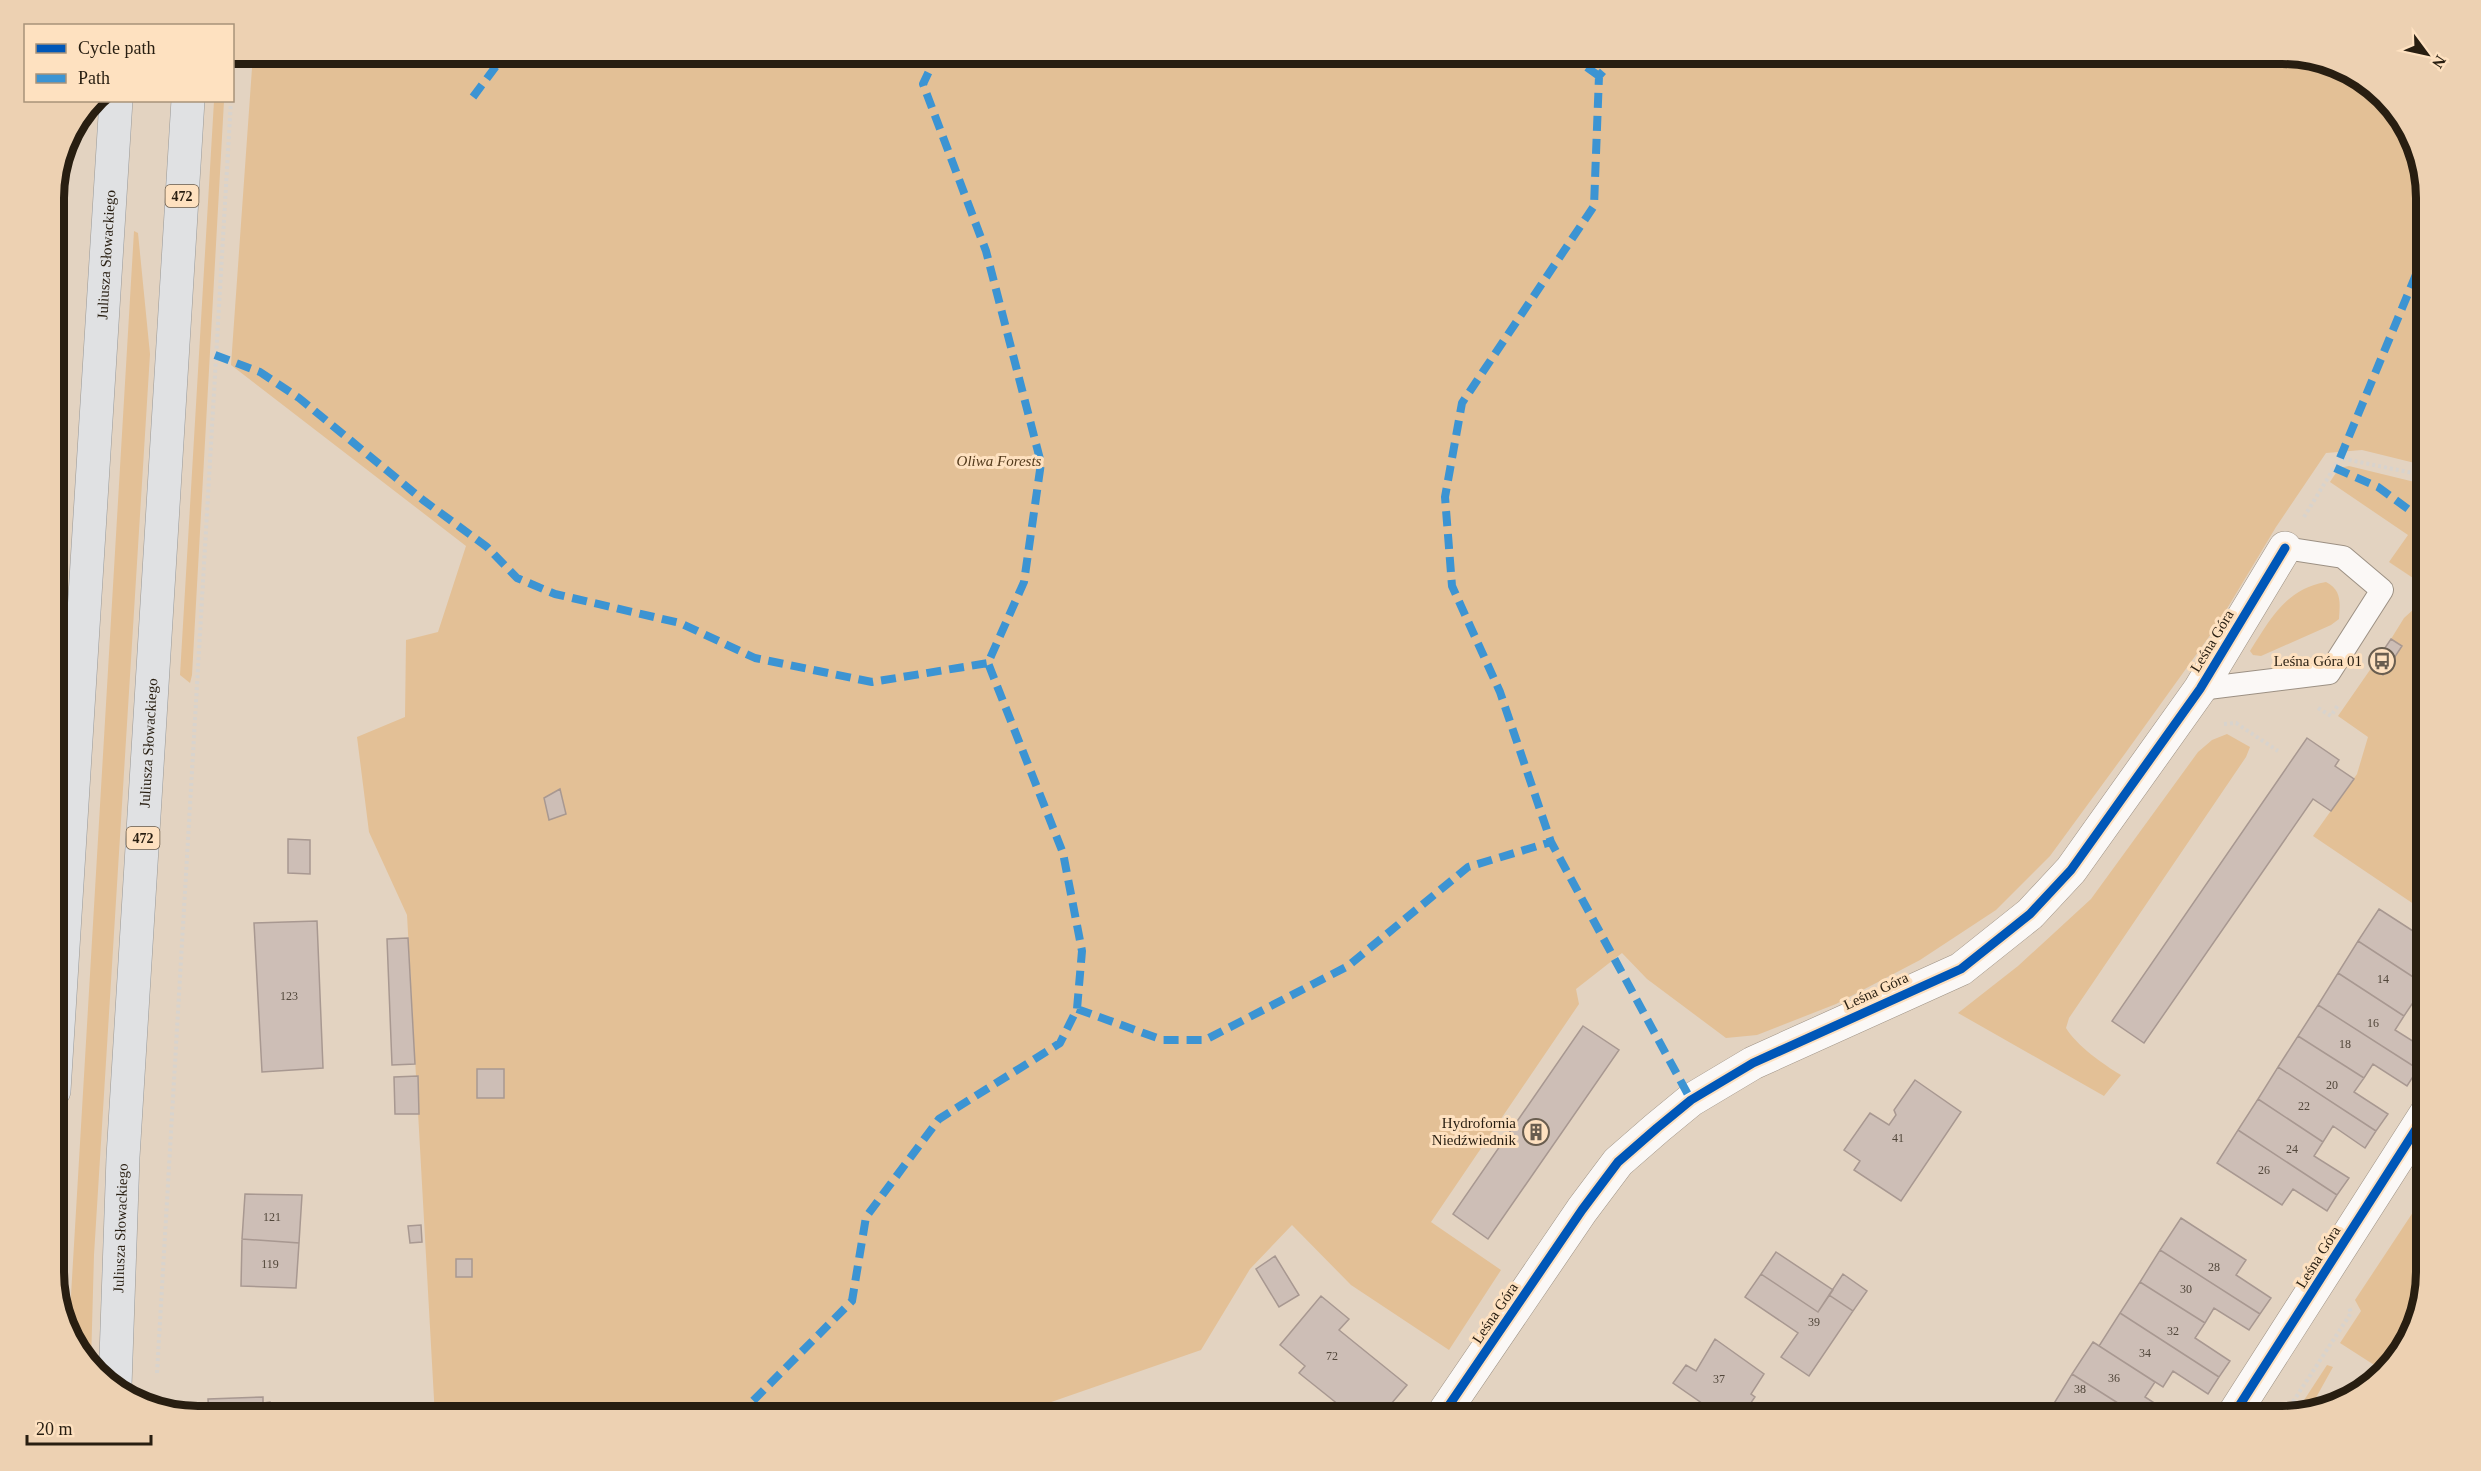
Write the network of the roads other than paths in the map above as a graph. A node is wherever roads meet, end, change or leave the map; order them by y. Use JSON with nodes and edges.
{"nodes":[{"id":1,"x":116,"y":102,"type":"edge"},
{"id":2,"x":188,"y":102,"type":"edge"},
{"id":3,"x":2285,"y":548,"type":"joint"},
{"id":4,"x":2200,"y":689,"type":"junction"},
{"id":5,"x":65,"y":915,"type":"edge"},
{"id":6,"x":2416,"y":1129,"type":"edge"},
{"id":7,"x":115,"y":1377,"type":"edge"},
{"id":8,"x":1448,"y":1406,"type":"edge"},
{"id":9,"x":2239,"y":1406,"type":"edge"}],
"edges":[{"from":1,"to":5,"type":"main road","name":"Juliusza Słowackiego"},
{"from":2,"to":7,"type":"main road","name":"Juliusza Słowackiego","number":"472"},
{"from":3,"to":4,"type":"street","name":"Leśna Góra"},
{"from":3,"to":4,"type":"lane"},
{"from":4,"to":8,"type":"street","name":"Leśna Góra"},
{"from":6,"to":9,"type":"street","name":"Leśna Góra"}]}
